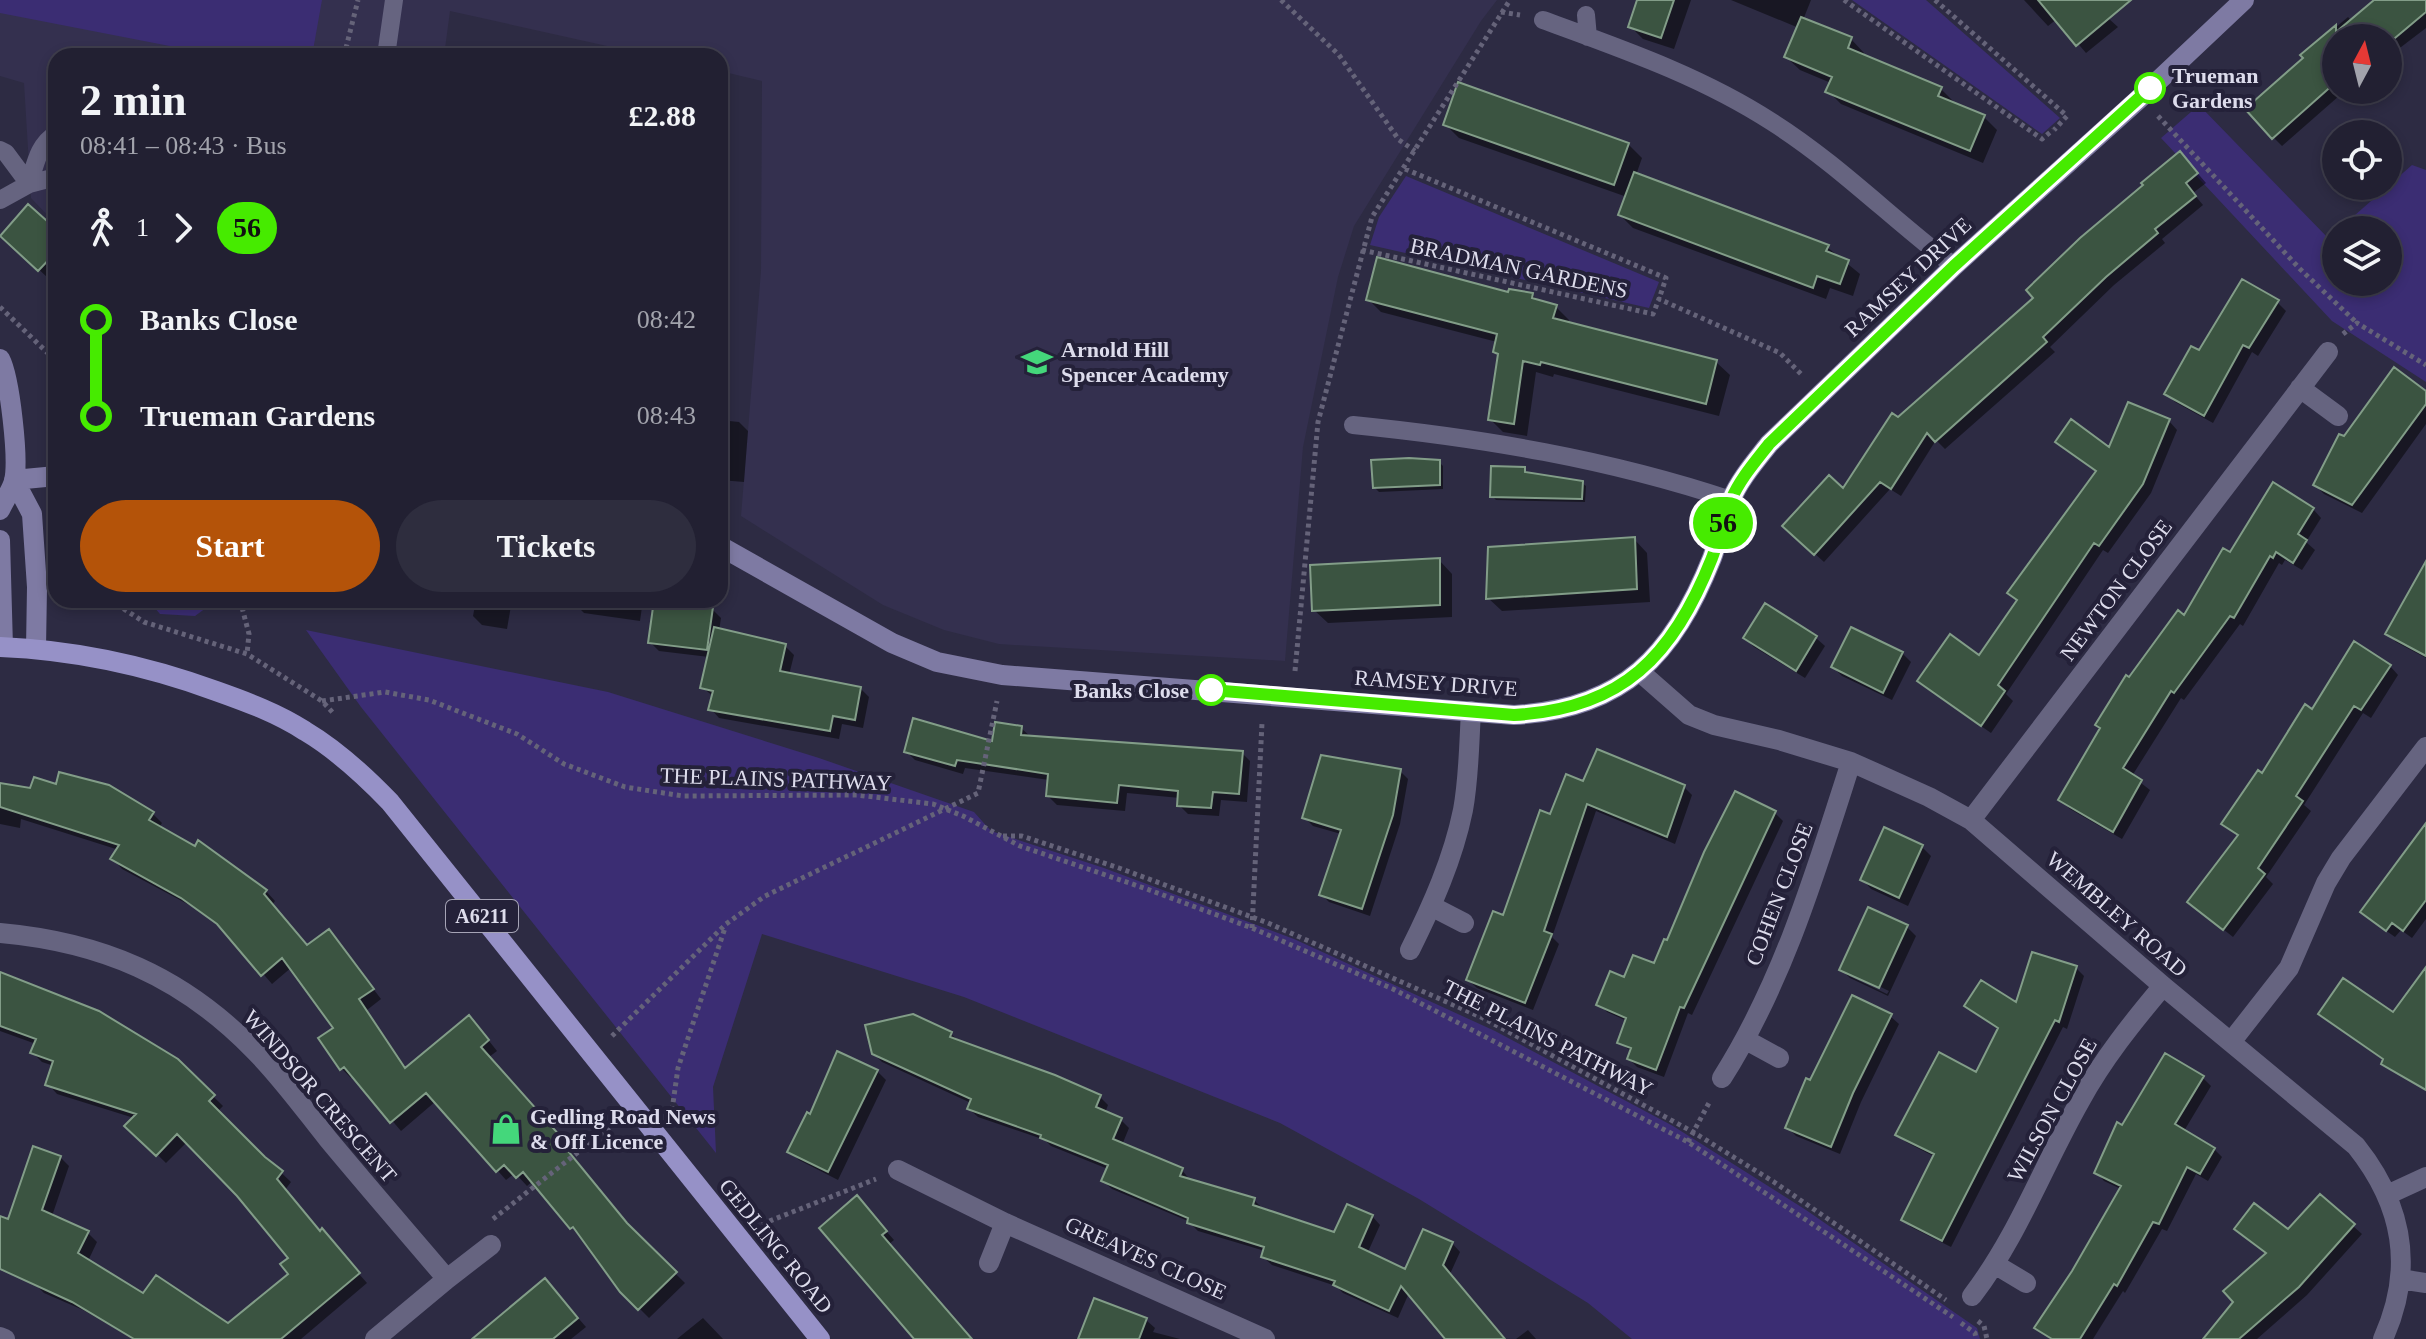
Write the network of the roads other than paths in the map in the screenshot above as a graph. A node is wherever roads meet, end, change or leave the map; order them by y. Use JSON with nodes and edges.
{"nodes":[{"id":1,"x":394,"y":0,"type":"edge"},
{"id":2,"x":2231,"y":4,"type":"edge"},
{"id":3,"x":1586,"y":15,"type":"dead end"},
{"id":4,"x":1543,"y":20,"type":"dead end"},
{"id":5,"x":1588,"y":37,"type":"junction"},
{"id":6,"x":387,"y":48,"type":"edge"},
{"id":7,"x":48,"y":140,"type":"edge"},
{"id":8,"x":0,"y":150,"type":"edge"},
{"id":9,"x":48,"y":179,"type":"edge"},
{"id":10,"x":29,"y":184,"type":"junction"},
{"id":11,"x":0,"y":200,"type":"edge"},
{"id":12,"x":1954,"y":266,"type":"junction"},
{"id":13,"x":2328,"y":352,"type":"road end"},
{"id":14,"x":0,"y":359,"type":"edge"},
{"id":15,"x":2300,"y":388,"type":"junction"},
{"id":16,"x":2338,"y":416,"type":"dead end"},
{"id":17,"x":1353,"y":425,"type":"dead end"},
{"id":18,"x":48,"y":477,"type":"edge"},
{"id":19,"x":14,"y":480,"type":"junction"},
{"id":20,"x":1731,"y":500,"type":"junction"},
{"id":21,"x":0,"y":510,"type":"edge"},
{"id":22,"x":0,"y":540,"type":"edge"},
{"id":23,"x":728,"y":551,"type":"edge"},
{"id":24,"x":2,"y":647,"type":"edge"},
{"id":25,"x":36,"y":648,"type":"junction"},
{"id":26,"x":1640,"y":672,"type":"junction"},
{"id":27,"x":1471,"y":711,"type":"junction"},
{"id":28,"x":2426,"y":747,"type":"edge"},
{"id":29,"x":1851,"y":762,"type":"junction"},
{"id":30,"x":1971,"y":820,"type":"junction"},
{"id":31,"x":1431,"y":906,"type":"junction"},
{"id":32,"x":1464,"y":923,"type":"dead end"},
{"id":33,"x":0,"y":933,"type":"edge"},
{"id":34,"x":1410,"y":950,"type":"dead end"},
{"id":35,"x":2163,"y":986,"type":"junction"},
{"id":36,"x":1746,"y":1040,"type":"junction"},
{"id":37,"x":2231,"y":1042,"type":"junction"},
{"id":38,"x":1779,"y":1058,"type":"dead end"},
{"id":39,"x":1722,"y":1078,"type":"road end"},
{"id":40,"x":898,"y":1170,"type":"road end"},
{"id":41,"x":2426,"y":1177,"type":"edge"},
{"id":42,"x":2387,"y":1195,"type":"junction"},
{"id":43,"x":1005,"y":1223,"type":"junction"},
{"id":44,"x":491,"y":1245,"type":"road end"},
{"id":45,"x":989,"y":1263,"type":"dead end"},
{"id":46,"x":1996,"y":1265,"type":"junction"},
{"id":47,"x":447,"y":1279,"type":"junction"},
{"id":48,"x":2400,"y":1279,"type":"junction"},
{"id":49,"x":2026,"y":1283,"type":"dead end"},
{"id":50,"x":2426,"y":1283,"type":"edge"},
{"id":51,"x":1972,"y":1296,"type":"dead end"},
{"id":52,"x":375,"y":1339,"type":"edge"},
{"id":53,"x":820,"y":1339,"type":"edge"},
{"id":54,"x":1265,"y":1339,"type":"edge"},
{"id":55,"x":2383,"y":1339,"type":"edge"}],
"edges":[{"from":1,"to":6,"type":"lane"},
{"from":2,"to":12,"type":"street","name":"RAMSEY DRIVE"},
{"from":3,"to":5,"type":"lane"},
{"from":4,"to":5,"type":"lane"},
{"from":5,"to":12,"type":"lane"},
{"from":7,"to":10,"type":"lane"},
{"from":8,"to":10,"type":"lane"},
{"from":9,"to":10,"type":"lane"},
{"from":10,"to":11,"type":"lane"},
{"from":12,"to":20,"type":"street","name":"RAMSEY DRIVE"},
{"from":13,"to":15,"type":"street","name":"NEWTON CLOSE"},
{"from":14,"to":19,"type":"street"},
{"from":15,"to":16,"type":"street"},
{"from":15,"to":30,"type":"street","name":"NEWTON CLOSE"},
{"from":17,"to":20,"type":"lane"},
{"from":18,"to":19,"type":"street"},
{"from":19,"to":21,"type":"street"},
{"from":19,"to":25,"type":"street"},
{"from":20,"to":26,"type":"street","name":"RAMSEY DRIVE"},
{"from":22,"to":24,"type":"street"},
{"from":23,"to":27,"type":"street","name":"RAMSEY DRIVE"},
{"from":24,"to":25,"type":"main road","number":"A6211"},
{"from":25,"to":53,"type":"main road","name":"GEDLING ROAD","number":"A6211"},
{"from":26,"to":27,"type":"street","name":"RAMSEY DRIVE"},
{"from":26,"to":29,"type":"street","name":"WEMBLEY ROAD"},
{"from":27,"to":31,"type":"street"},
{"from":28,"to":37,"type":"street"},
{"from":29,"to":30,"type":"street","name":"WEMBLEY ROAD"},
{"from":29,"to":36,"type":"street","name":"COHEN CLOSE"},
{"from":30,"to":35,"type":"street","name":"WEMBLEY ROAD"},
{"from":31,"to":32,"type":"street"},
{"from":31,"to":34,"type":"street"},
{"from":33,"to":47,"type":"street","name":"WINDSOR CRESCENT"},
{"from":35,"to":37,"type":"street","name":"WEMBLEY ROAD"},
{"from":35,"to":46,"type":"street","name":"WILSON CLOSE"},
{"from":36,"to":38,"type":"street"},
{"from":36,"to":39,"type":"street","name":"COHEN CLOSE"},
{"from":37,"to":42,"type":"street","name":"WEMBLEY ROAD"},
{"from":40,"to":43,"type":"street","name":"GREAVES CLOSE"},
{"from":41,"to":42,"type":"street"},
{"from":42,"to":48,"type":"street","name":"WEMBLEY ROAD"},
{"from":43,"to":45,"type":"street"},
{"from":43,"to":54,"type":"street","name":"GREAVES CLOSE"},
{"from":44,"to":47,"type":"street"},
{"from":46,"to":49,"type":"street"},
{"from":46,"to":51,"type":"street","name":"WILSON CLOSE"},
{"from":47,"to":52,"type":"street"},
{"from":48,"to":50,"type":"street"},
{"from":48,"to":55,"type":"street","name":"WEMBLEY ROAD"}]}
